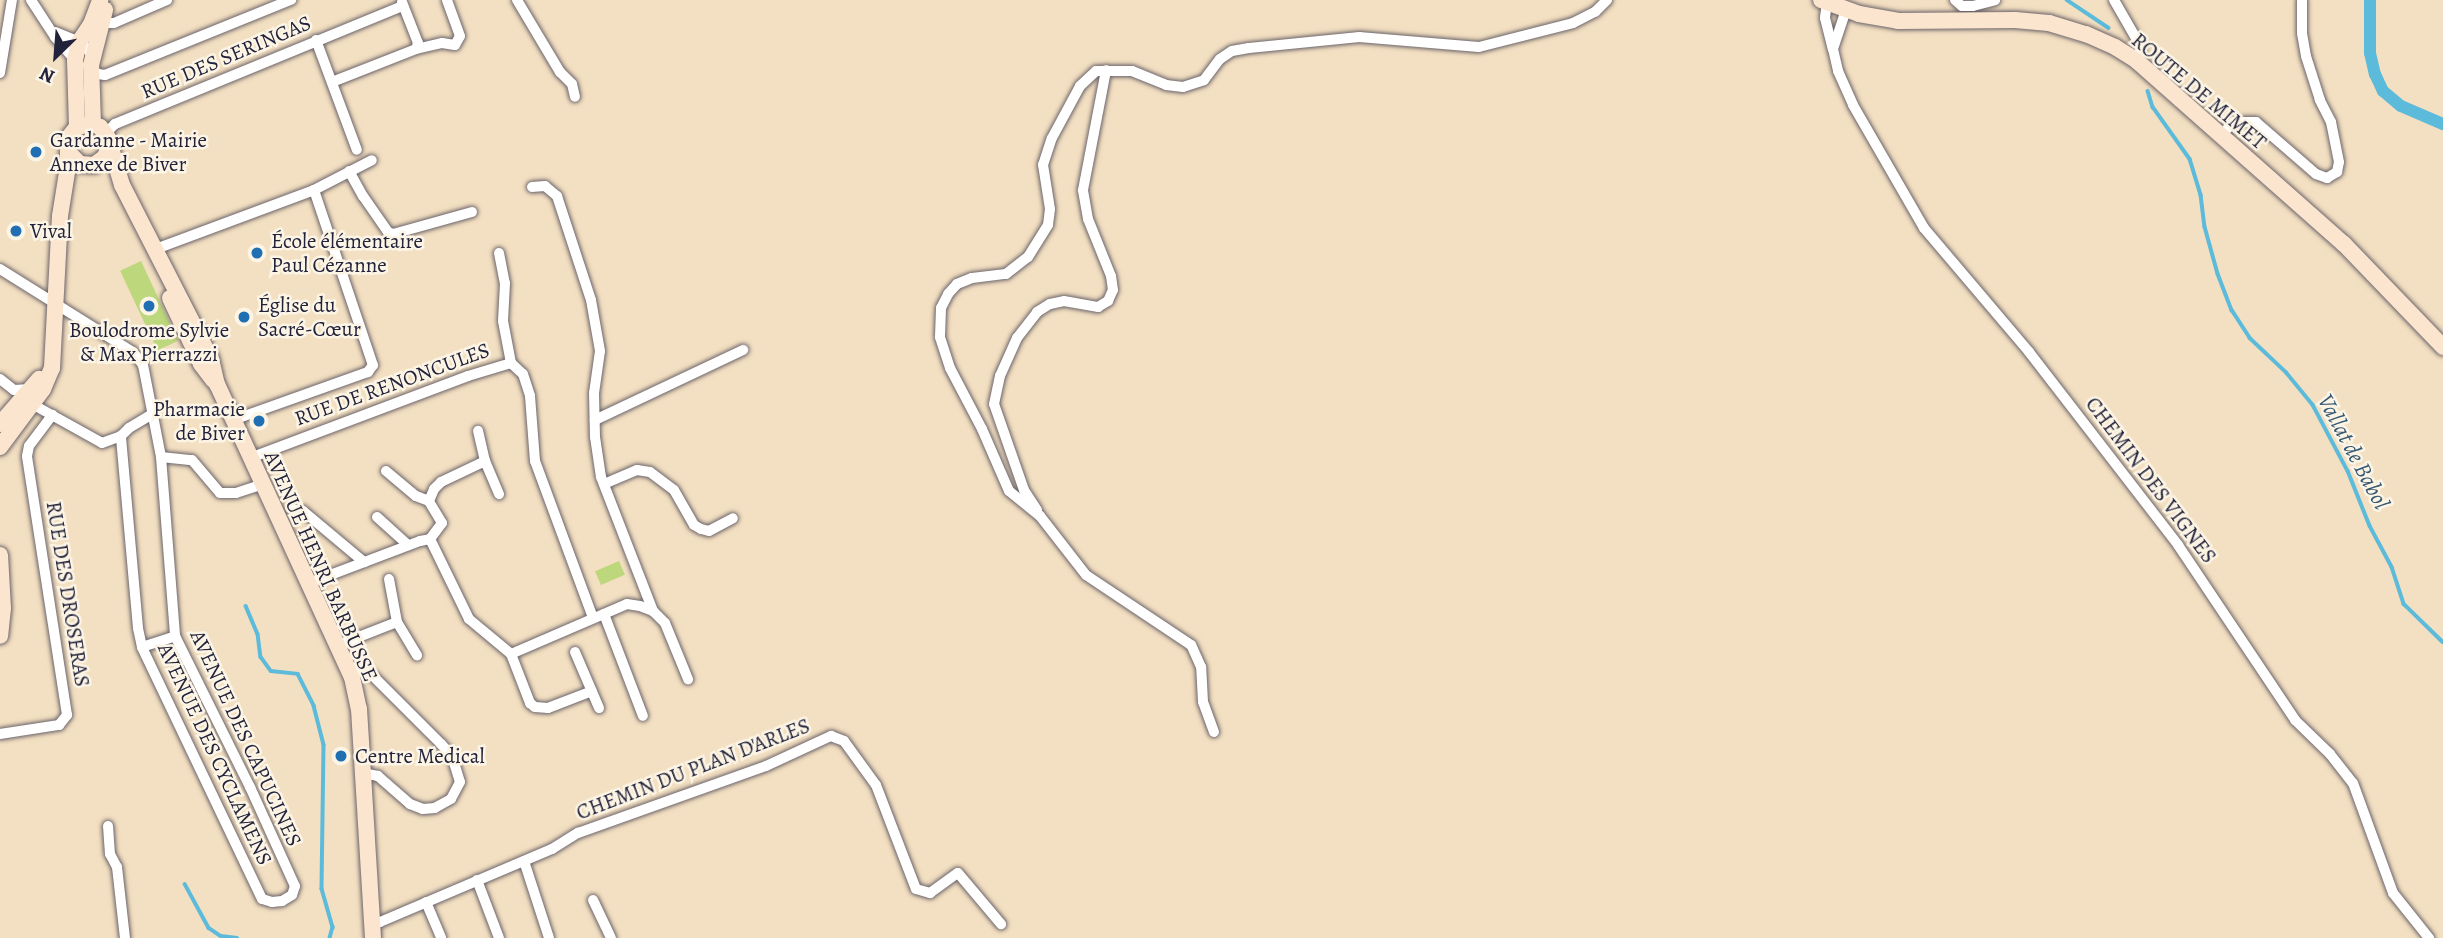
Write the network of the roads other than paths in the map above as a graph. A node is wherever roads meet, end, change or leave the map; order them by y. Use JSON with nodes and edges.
{"nodes":[{"id":1,"x":12,"y":0,"type":"edge"},
{"id":2,"x":100,"y":0,"type":"edge"},
{"id":3,"x":108,"y":0,"type":"edge"},
{"id":4,"x":167,"y":0,"type":"edge"},
{"id":5,"x":291,"y":0,"type":"edge"},
{"id":6,"x":447,"y":0,"type":"edge"},
{"id":7,"x":517,"y":0,"type":"edge"},
{"id":8,"x":1607,"y":0,"type":"edge"},
{"id":9,"x":1955,"y":0,"type":"edge"},
{"id":10,"x":1995,"y":0,"type":"edge"},
{"id":11,"x":2114,"y":0,"type":"edge"},
{"id":12,"x":2302,"y":0,"type":"edge"},
{"id":13,"x":33,"y":1,"type":"edge"},
{"id":14,"x":1824,"y":1,"type":"edge"},
{"id":15,"x":402,"y":3,"type":"edge"},
{"id":16,"x":1846,"y":10,"type":"junction"},
{"id":17,"x":102,"y":23,"type":"junction"},
{"id":18,"x":49,"y":29,"type":"junction"},
{"id":19,"x":316,"y":40,"type":"junction"},
{"id":20,"x":79,"y":42,"type":"junction"},
{"id":21,"x":416,"y":49,"type":"junction"},
{"id":22,"x":1833,"y":49,"type":"junction"},
{"id":23,"x":75,"y":60,"type":"junction"},
{"id":24,"x":2137,"y":61,"type":"junction"},
{"id":25,"x":91,"y":62,"type":"junction"},
{"id":26,"x":1106,"y":70,"type":"junction"},
{"id":27,"x":0,"y":73,"type":"edge"},
{"id":28,"x":332,"y":82,"type":"junction"},
{"id":29,"x":575,"y":97,"type":"dead end"},
{"id":30,"x":96,"y":132,"type":"junction"},
{"id":31,"x":2222,"y":134,"type":"junction"},
{"id":32,"x":357,"y":150,"type":"dead end"},
{"id":33,"x":69,"y":153,"type":"junction"},
{"id":34,"x":372,"y":160,"type":"dead end"},
{"id":35,"x":94,"y":164,"type":"junction"},
{"id":36,"x":349,"y":171,"type":"junction"},
{"id":37,"x":122,"y":185,"type":"junction"},
{"id":38,"x":532,"y":187,"type":"dead end"},
{"id":39,"x":314,"y":190,"type":"junction"},
{"id":40,"x":63,"y":193,"type":"junction"},
{"id":41,"x":472,"y":212,"type":"dead end"},
{"id":42,"x":499,"y":253,"type":"dead end"},
{"id":43,"x":156,"y":257,"type":"junction"},
{"id":44,"x":0,"y":269,"type":"edge"},
{"id":45,"x":58,"y":305,"type":"junction"},
{"id":46,"x":2443,"y":347,"type":"edge"},
{"id":47,"x":743,"y":350,"type":"dead end"},
{"id":48,"x":511,"y":363,"type":"junction"},
{"id":49,"x":0,"y":379,"type":"edge"},
{"id":50,"x":31,"y":397,"type":"junction"},
{"id":51,"x":52,"y":415,"type":"junction"},
{"id":52,"x":151,"y":415,"type":"junction"},
{"id":53,"x":233,"y":420,"type":"junction"},
{"id":54,"x":594,"y":420,"type":"junction"},
{"id":55,"x":0,"y":424,"type":"edge"},
{"id":56,"x":478,"y":431,"type":"dead end"},
{"id":57,"x":121,"y":436,"type":"junction"},
{"id":58,"x":0,"y":447,"type":"edge"},
{"id":59,"x":161,"y":457,"type":"junction"},
{"id":60,"x":250,"y":458,"type":"junction"},
{"id":61,"x":485,"y":461,"type":"junction"},
{"id":62,"x":386,"y":471,"type":"dead end"},
{"id":63,"x":263,"y":484,"type":"junction"},
{"id":64,"x":604,"y":484,"type":"junction"},
{"id":65,"x":499,"y":494,"type":"dead end"},
{"id":66,"x":429,"y":501,"type":"junction"},
{"id":67,"x":292,"y":509,"type":"dead end"},
{"id":68,"x":1040,"y":516,"type":"junction"},
{"id":69,"x":377,"y":517,"type":"dead end"},
{"id":70,"x":733,"y":518,"type":"dead end"},
{"id":71,"x":430,"y":539,"type":"junction"},
{"id":72,"x":408,"y":545,"type":"junction"},
{"id":73,"x":0,"y":555,"type":"edge"},
{"id":74,"x":364,"y":562,"type":"junction"},
{"id":75,"x":389,"y":579,"type":"dead end"},
{"id":76,"x":309,"y":583,"type":"junction"},
{"id":77,"x":1,"y":608,"type":"edge"},
{"id":78,"x":653,"y":611,"type":"junction"},
{"id":79,"x":599,"y":616,"type":"junction"},
{"id":80,"x":397,"y":622,"type":"junction"},
{"id":81,"x":0,"y":636,"type":"edge"},
{"id":82,"x":175,"y":636,"type":"junction"},
{"id":83,"x":338,"y":645,"type":"junction"},
{"id":84,"x":142,"y":647,"type":"junction"},
{"id":85,"x":575,"y":652,"type":"dead end"},
{"id":86,"x":511,"y":654,"type":"junction"},
{"id":87,"x":417,"y":655,"type":"dead end"},
{"id":88,"x":349,"y":669,"type":"junction"},
{"id":89,"x":688,"y":679,"type":"dead end"},
{"id":90,"x":592,"y":691,"type":"junction"},
{"id":91,"x":599,"y":708,"type":"dead end"},
{"id":92,"x":643,"y":716,"type":"dead end"},
{"id":93,"x":1214,"y":732,"type":"dead end"},
{"id":94,"x":0,"y":734,"type":"edge"},
{"id":95,"x":363,"y":773,"type":"junction"},
{"id":96,"x":108,"y":826,"type":"dead end"},
{"id":97,"x":524,"y":861,"type":"junction"},
{"id":98,"x":477,"y":880,"type":"junction"},
{"id":99,"x":593,"y":900,"type":"dead end"},
{"id":100,"x":282,"y":901,"type":"joint"},
{"id":101,"x":426,"y":902,"type":"junction"},
{"id":102,"x":1001,"y":924,"type":"dead end"},
{"id":103,"x":372,"y":930,"type":"edge"},
{"id":104,"x":2425,"y":937,"type":"edge"},
{"id":105,"x":125,"y":938,"type":"edge"},
{"id":106,"x":441,"y":938,"type":"edge"},
{"id":107,"x":499,"y":938,"type":"edge"},
{"id":108,"x":549,"y":938,"type":"edge"},
{"id":109,"x":611,"y":938,"type":"edge"}],
"edges":[{"from":1,"to":27,"type":"street"},
{"from":2,"to":20,"type":"main road"},
{"from":3,"to":17,"type":"main road"},
{"from":4,"to":17,"type":"street"},
{"from":5,"to":25,"type":"street"},
{"from":6,"to":21,"type":"street"},
{"from":7,"to":29,"type":"street"},
{"from":8,"to":26,"type":"street"},
{"from":9,"to":10,"type":"street"},
{"from":11,"to":24,"type":"street"},
{"from":12,"to":31,"type":"street"},
{"from":13,"to":18,"type":"street"},
{"from":14,"to":16,"type":"main road","name":"ROUTE DE MIMET"},
{"from":14,"to":22,"type":"street","name":"CHEMIN DES VIGNES"},
{"from":15,"to":19,"type":"street","name":"RUE DES SERINGAS"},
{"from":15,"to":21,"type":"street"},
{"from":16,"to":22,"type":"street"},
{"from":16,"to":24,"type":"main road","name":"ROUTE DE MIMET"},
{"from":17,"to":25,"type":"main road"},
{"from":18,"to":20,"type":"street"},
{"from":18,"to":23,"type":"street"},
{"from":19,"to":28,"type":"street"},
{"from":19,"to":30,"type":"street","name":"RUE DES SERINGAS"},
{"from":20,"to":23,"type":"main road"},
{"from":20,"to":25,"type":"street"},
{"from":21,"to":28,"type":"street"},
{"from":22,"to":104,"type":"street","name":"CHEMIN DES VIGNES"},
{"from":23,"to":30,"type":"main road"},
{"from":24,"to":31,"type":"main road","name":"ROUTE DE MIMET"},
{"from":25,"to":30,"type":"main road"},
{"from":26,"to":68,"type":"street"},
{"from":26,"to":68,"type":"street"},
{"from":28,"to":32,"type":"street"},
{"from":30,"to":33,"type":"main road"},
{"from":30,"to":35,"type":"main road"},
{"from":30,"to":37,"type":"main road","name":"AVENUE HENRI BARBUSSE"},
{"from":31,"to":46,"type":"main road","name":"ROUTE DE MIMET"},
{"from":33,"to":35,"type":"main road","name":"AVENUE HENRI BARBUSSE"},
{"from":33,"to":40,"type":"main road"},
{"from":34,"to":36,"type":"street"},
{"from":35,"to":37,"type":"main road","name":"AVENUE HENRI BARBUSSE"},
{"from":35,"to":40,"type":"main road"},
{"from":36,"to":39,"type":"street"},
{"from":36,"to":41,"type":"street"},
{"from":37,"to":43,"type":"main road","name":"AVENUE HENRI BARBUSSE"},
{"from":38,"to":54,"type":"street"},
{"from":39,"to":43,"type":"street"},
{"from":39,"to":53,"type":"street"},
{"from":40,"to":45,"type":"main road"},
{"from":42,"to":48,"type":"street"},
{"from":43,"to":53,"type":"main road","name":"AVENUE HENRI BARBUSSE"},
{"from":44,"to":45,"type":"street","name":"AVENUE DES CAPUCINES"},
{"from":45,"to":50,"type":"main road"},
{"from":45,"to":52,"type":"street","name":"AVENUE DES CAPUCINES"},
{"from":47,"to":54,"type":"street"},
{"from":48,"to":60,"type":"street","name":"RUE DE RENONCULES"},
{"from":48,"to":79,"type":"street","name":"RUE DE RENONCULES"},
{"from":49,"to":50,"type":"street"},
{"from":50,"to":51,"type":"street"},
{"from":50,"to":55,"type":"main road"},
{"from":50,"to":58,"type":"main road"},
{"from":51,"to":57,"type":"street"},
{"from":51,"to":94,"type":"street","name":"RUE DES DROSERAS"},
{"from":52,"to":57,"type":"street"},
{"from":52,"to":59,"type":"street","name":"AVENUE DES CAPUCINES"},
{"from":53,"to":60,"type":"main road","name":"AVENUE HENRI BARBUSSE"},
{"from":54,"to":64,"type":"street"},
{"from":56,"to":61,"type":"street"},
{"from":57,"to":84,"type":"street","name":"AVENUE DES CYCLAMENS"},
{"from":59,"to":63,"type":"street"},
{"from":59,"to":82,"type":"street","name":"AVENUE DES CAPUCINES"},
{"from":60,"to":63,"type":"main road","name":"AVENUE HENRI BARBUSSE"},
{"from":61,"to":65,"type":"street"},
{"from":61,"to":66,"type":"street"},
{"from":62,"to":66,"type":"street"},
{"from":63,"to":76,"type":"main road","name":"AVENUE HENRI BARBUSSE"},
{"from":64,"to":70,"type":"street"},
{"from":64,"to":78,"type":"street"},
{"from":66,"to":71,"type":"street"},
{"from":67,"to":74,"type":"street"},
{"from":68,"to":93,"type":"street"},
{"from":69,"to":72,"type":"street"},
{"from":71,"to":72,"type":"street"},
{"from":71,"to":86,"type":"street"},
{"from":72,"to":74,"type":"street"},
{"from":73,"to":77,"type":"main road"},
{"from":74,"to":76,"type":"street"},
{"from":75,"to":80,"type":"street"},
{"from":76,"to":83,"type":"main road","name":"AVENUE HENRI BARBUSSE"},
{"from":77,"to":81,"type":"main road"},
{"from":78,"to":79,"type":"street"},
{"from":78,"to":89,"type":"street"},
{"from":79,"to":86,"type":"street"},
{"from":79,"to":92,"type":"street"},
{"from":80,"to":83,"type":"street"},
{"from":80,"to":87,"type":"street"},
{"from":82,"to":84,"type":"street"},
{"from":82,"to":100,"type":"street","name":"AVENUE DES CAPUCINES"},
{"from":83,"to":88,"type":"main road","name":"AVENUE HENRI BARBUSSE"},
{"from":84,"to":100,"type":"street","name":"AVENUE DES CYCLAMENS"},
{"from":85,"to":90,"type":"street"},
{"from":86,"to":90,"type":"street"},
{"from":88,"to":95,"type":"main road","name":"AVENUE HENRI BARBUSSE"},
{"from":88,"to":95,"type":"street"},
{"from":90,"to":91,"type":"street"},
{"from":95,"to":103,"type":"main road","name":"AVENUE HENRI BARBUSSE"},
{"from":96,"to":105,"type":"street"},
{"from":97,"to":98,"type":"street","name":"CHEMIN DU PLAN D'ARLES"},
{"from":97,"to":102,"type":"street","name":"CHEMIN DU PLAN D'ARLES"},
{"from":97,"to":108,"type":"street"},
{"from":98,"to":101,"type":"street","name":"CHEMIN DU PLAN D'ARLES"},
{"from":98,"to":107,"type":"street"},
{"from":99,"to":109,"type":"street"},
{"from":101,"to":103,"type":"street","name":"CHEMIN DU PLAN D'ARLES"},
{"from":101,"to":106,"type":"street"}]}
